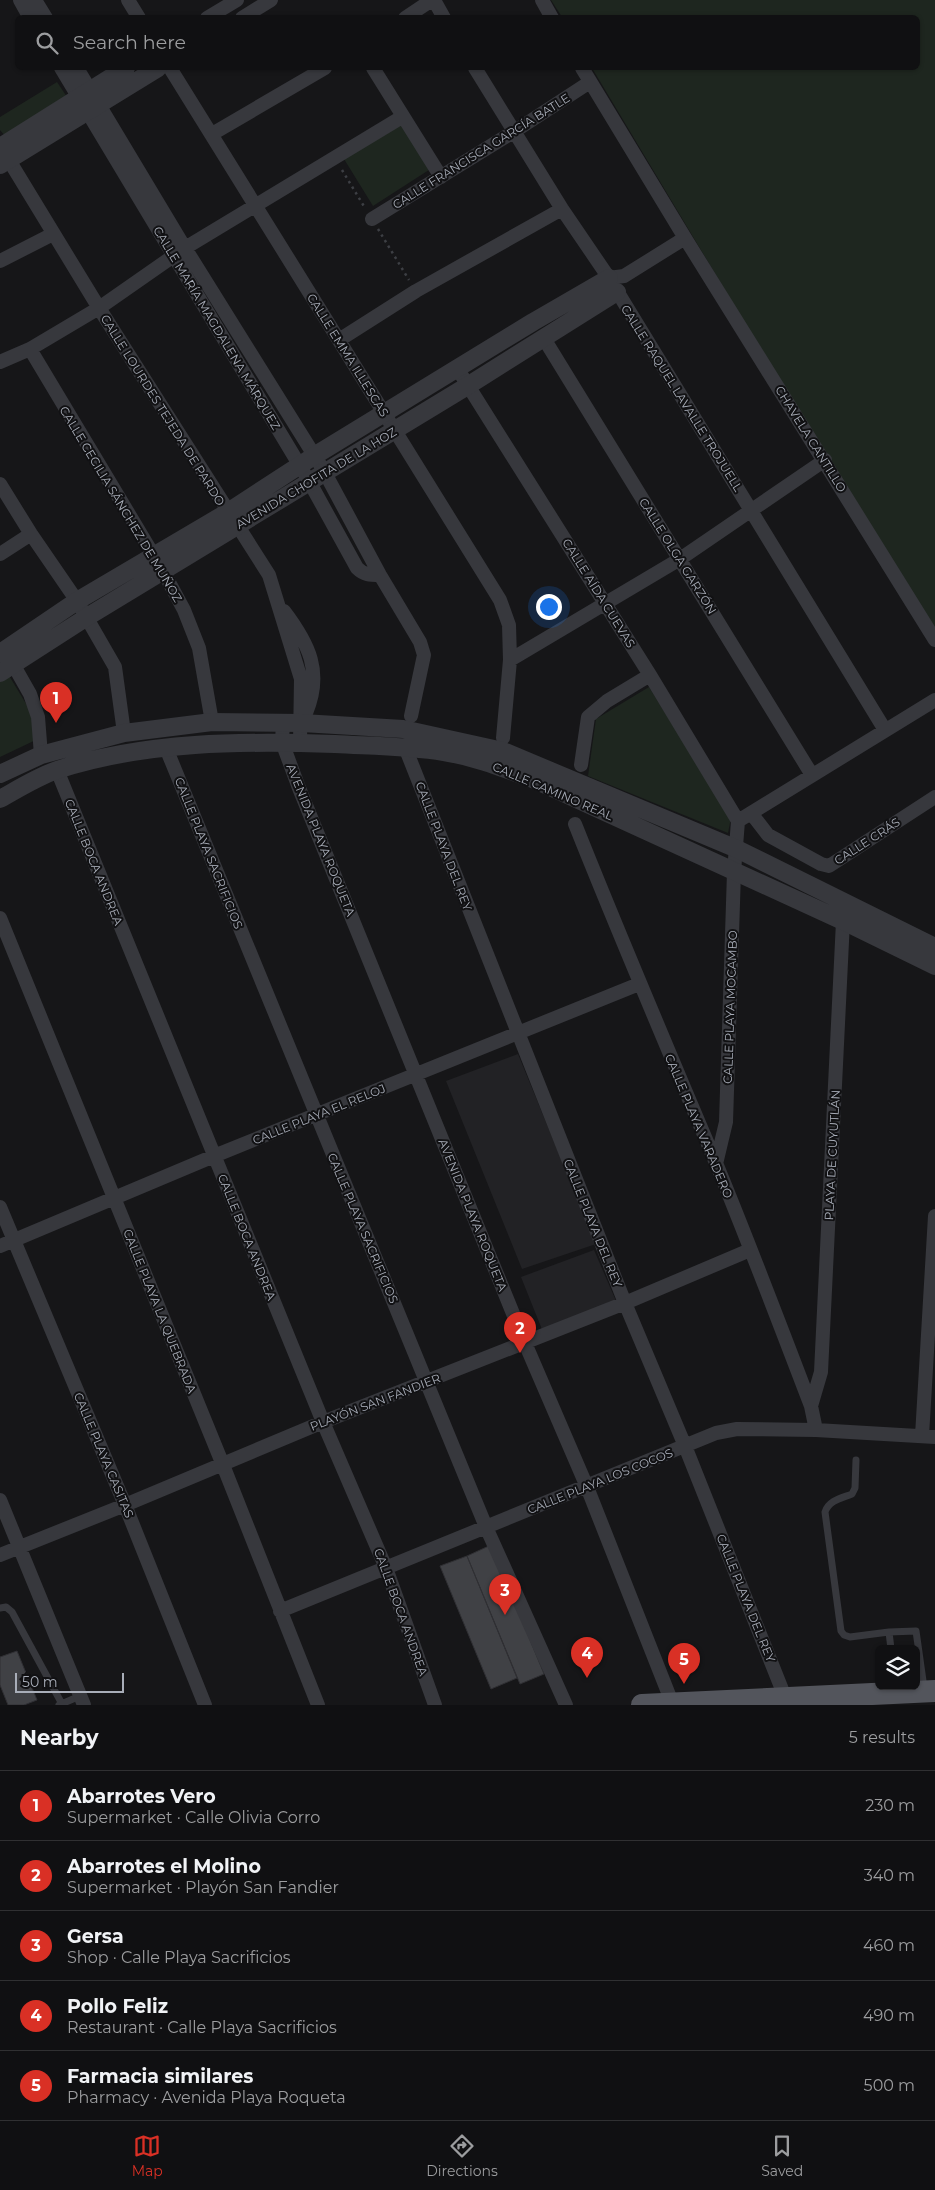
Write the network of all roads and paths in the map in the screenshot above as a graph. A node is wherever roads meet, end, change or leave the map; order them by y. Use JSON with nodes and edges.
{"nodes":[{"id":1,"x":20,"y":0,"type":"edge"},
{"id":2,"x":35,"y":0,"type":"edge"},
{"id":3,"x":128,"y":0,"type":"edge"},
{"id":4,"x":237,"y":0,"type":"edge"},
{"id":5,"x":271,"y":0,"type":"edge"},
{"id":6,"x":433,"y":0,"type":"edge"},
{"id":7,"x":542,"y":0,"type":"edge"},
{"id":8,"x":28,"y":15,"type":"edge"},
{"id":9,"x":44,"y":15,"type":"edge"},
{"id":10,"x":138,"y":15,"type":"edge"},
{"id":11,"x":213,"y":15,"type":"edge"},
{"id":12,"x":247,"y":15,"type":"edge"},
{"id":13,"x":410,"y":15,"type":"edge"},
{"id":14,"x":442,"y":15,"type":"edge"},
{"id":15,"x":550,"y":15,"type":"edge"},
{"id":16,"x":63,"y":70,"type":"edge"},
{"id":17,"x":78,"y":70,"type":"edge"},
{"id":18,"x":124,"y":70,"type":"edge"},
{"id":19,"x":154,"y":70,"type":"edge"},
{"id":20,"x":171,"y":70,"type":"edge"},
{"id":21,"x":322,"y":70,"type":"edge"},
{"id":22,"x":374,"y":70,"type":"edge"},
{"id":23,"x":477,"y":70,"type":"edge"},
{"id":24,"x":583,"y":70,"type":"edge"},
{"id":25,"x":590,"y":82,"type":"junction"},
{"id":26,"x":90,"y":100,"type":"junction"},
{"id":27,"x":402,"y":117,"type":"junction"},
{"id":28,"x":515,"y":131,"type":"junction"},
{"id":29,"x":212,"y":134,"type":"junction"},
{"id":30,"x":2,"y":154,"type":"edge"},
{"id":31,"x":441,"y":177,"type":"junction"},
{"id":32,"x":255,"y":207,"type":"junction"},
{"id":33,"x":562,"y":209,"type":"junction"},
{"id":34,"x":372,"y":219,"type":"dead end"},
{"id":35,"x":53,"y":234,"type":"junction"},
{"id":36,"x":685,"y":238,"type":"junction"},
{"id":37,"x":180,"y":252,"type":"junction"},
{"id":38,"x":0,"y":261,"type":"edge"},
{"id":39,"x":617,"y":282,"type":"junction"},
{"id":40,"x":99,"y":308,"type":"junction"},
{"id":41,"x":542,"y":337,"type":"junction"},
{"id":42,"x":339,"y":340,"type":"junction"},
{"id":43,"x":30,"y":349,"type":"junction"},
{"id":44,"x":0,"y":362,"type":"edge"},
{"id":45,"x":457,"y":368,"type":"junction"},
{"id":46,"x":469,"y":385,"type":"junction"},
{"id":47,"x":384,"y":413,"type":"junction"},
{"id":48,"x":395,"y":429,"type":"junction"},
{"id":49,"x":825,"y":460,"type":"junction"},
{"id":50,"x":306,"y":461,"type":"junction"},
{"id":51,"x":324,"y":472,"type":"junction"},
{"id":52,"x":309,"y":481,"type":"junction"},
{"id":53,"x":0,"y":484,"type":"edge"},
{"id":54,"x":753,"y":511,"type":"junction"},
{"id":55,"x":233,"y":518,"type":"junction"},
{"id":56,"x":31,"y":534,"type":"junction"},
{"id":57,"x":0,"y":554,"type":"edge"},
{"id":58,"x":154,"y":556,"type":"junction"},
{"id":59,"x":680,"y":559,"type":"junction"},
{"id":60,"x":163,"y":571,"type":"junction"},
{"id":61,"x":380,"y":575,"type":"junction"},
{"id":62,"x":77,"y":601,"type":"junction"},
{"id":63,"x":605,"y":604,"type":"junction"},
{"id":64,"x":87,"y":617,"type":"junction"},
{"id":65,"x":935,"y":640,"type":"edge"},
{"id":66,"x":2,"y":652,"type":"edge"},
{"id":67,"x":510,"y":660,"type":"junction"},
{"id":68,"x":7,"y":669,"type":"edge"},
{"id":69,"x":650,"y":674,"type":"junction"},
{"id":70,"x":935,"y":700,"type":"edge"},
{"id":71,"x":411,"y":716,"type":"dead end"},
{"id":72,"x":212,"y":722,"type":"junction"},
{"id":73,"x":283,"y":722,"type":"junction"},
{"id":74,"x":302,"y":723,"type":"junction"},
{"id":75,"x":885,"y":730,"type":"junction"},
{"id":76,"x":124,"y":733,"type":"junction"},
{"id":77,"x":503,"y":738,"type":"dead end"},
{"id":78,"x":282,"y":742,"type":"junction"},
{"id":79,"x":300,"y":743,"type":"junction"},
{"id":80,"x":405,"y":747,"type":"junction"},
{"id":81,"x":166,"y":748,"type":"junction"},
{"id":82,"x":41,"y":755,"type":"junction"},
{"id":83,"x":581,"y":765,"type":"dead end"},
{"id":84,"x":57,"y":770,"type":"junction"},
{"id":85,"x":0,"y":774,"type":"edge"},
{"id":86,"x":812,"y":775,"type":"junction"},
{"id":87,"x":935,"y":797,"type":"edge"},
{"id":88,"x":0,"y":799,"type":"edge"},
{"id":89,"x":751,"y":813,"type":"junction"},
{"id":90,"x":738,"y":820,"type":"junction"},
{"id":91,"x":574,"y":824,"type":"dead end"},
{"id":92,"x":737,"y":849,"type":"junction"},
{"id":93,"x":734,"y":872,"type":"junction"},
{"id":94,"x":850,"y":904,"type":"junction"},
{"id":95,"x":0,"y":918,"type":"edge"},
{"id":96,"x":843,"y":922,"type":"junction"},
{"id":97,"x":935,"y":947,"type":"edge"},
{"id":98,"x":935,"y":966,"type":"edge"},
{"id":99,"x":639,"y":984,"type":"junction"},
{"id":100,"x":518,"y":1033,"type":"junction"},
{"id":101,"x":417,"y":1075,"type":"junction"},
{"id":102,"x":316,"y":1115,"type":"junction"},
{"id":103,"x":214,"y":1156,"type":"junction"},
{"id":104,"x":716,"y":1164,"type":"junction"},
{"id":105,"x":114,"y":1200,"type":"junction"},
{"id":106,"x":0,"y":1206,"type":"edge"},
{"id":107,"x":935,"y":1216,"type":"edge"},
{"id":108,"x":14,"y":1240,"type":"junction"},
{"id":109,"x":0,"y":1246,"type":"edge"},
{"id":110,"x":750,"y":1250,"type":"junction"},
{"id":111,"x":625,"y":1303,"type":"junction"},
{"id":112,"x":525,"y":1343,"type":"junction"},
{"id":113,"x":427,"y":1382,"type":"junction"},
{"id":114,"x":811,"y":1406,"type":"junction"},
{"id":115,"x":323,"y":1422,"type":"junction"},
{"id":116,"x":816,"y":1430,"type":"junction"},
{"id":117,"x":928,"y":1437,"type":"edge"},
{"id":118,"x":685,"y":1446,"type":"junction"},
{"id":119,"x":856,"y":1460,"type":"dead end"},
{"id":120,"x":223,"y":1465,"type":"junction"},
{"id":121,"x":587,"y":1487,"type":"junction"},
{"id":122,"x":0,"y":1500,"type":"edge"},
{"id":123,"x":125,"y":1506,"type":"junction"},
{"id":124,"x":486,"y":1527,"type":"junction"},
{"id":125,"x":19,"y":1547,"type":"junction"},
{"id":126,"x":0,"y":1555,"type":"edge"},
{"id":127,"x":386,"y":1568,"type":"junction"},
{"id":128,"x":0,"y":1608,"type":"edge"},
{"id":129,"x":280,"y":1611,"type":"junction"},
{"id":130,"x":890,"y":1632,"type":"junction"},
{"id":131,"x":891,"y":1645,"type":"edge"},
{"id":132,"x":895,"y":1690,"type":"edge"},
{"id":133,"x":930,"y":1691,"type":"edge"},
{"id":134,"x":785,"y":1697,"type":"junction"},
{"id":135,"x":82,"y":1700,"type":"edge"},
{"id":136,"x":60,"y":1704,"type":"edge"},
{"id":137,"x":673,"y":1704,"type":"edge"},
{"id":138,"x":205,"y":1705,"type":"edge"},
{"id":139,"x":318,"y":1705,"type":"edge"},
{"id":140,"x":435,"y":1705,"type":"edge"},
{"id":141,"x":566,"y":1705,"type":"edge"},
{"id":142,"x":642,"y":1705,"type":"edge"}],
"edges":[{"from":1,"to":8,"type":"street"},
{"from":2,"to":9,"type":"street"},
{"from":3,"to":10,"type":"street"},
{"from":4,"to":11,"type":"street"},
{"from":5,"to":12,"type":"street"},
{"from":6,"to":13,"type":"street"},
{"from":6,"to":14,"type":"street"},
{"from":7,"to":15,"type":"street"},
{"from":16,"to":26,"type":"street","name":"CALLE MARÍA MAGDALENA MÁRQUEZ"},
{"from":17,"to":26,"type":"street","name":"CALLE MARÍA MAGDALENA MÁRQUEZ"},
{"from":18,"to":26,"type":"street"},
{"from":19,"to":26,"type":"street"},
{"from":20,"to":29,"type":"street","name":"CALLE EMMA ILLESCAS"},
{"from":21,"to":29,"type":"street"},
{"from":22,"to":27,"type":"street"},
{"from":23,"to":28,"type":"street","name":"CALLE RAQUEL LAVALLE TROJUELL"},
{"from":24,"to":25,"type":"street","name":"CHAVELA CANTILLO"},
{"from":25,"to":28,"type":"street","name":"CALLE FRANCISCA GARCÍA BATLE"},
{"from":25,"to":36,"type":"street","name":"CHAVELA CANTILLO"},
{"from":26,"to":30,"type":"street"},
{"from":26,"to":37,"type":"street","name":"CALLE MARÍA MAGDALENA MÁRQUEZ"},
{"from":27,"to":31,"type":"street"},
{"from":27,"to":32,"type":"street"},
{"from":28,"to":31,"type":"street","name":"CALLE FRANCISCA GARCÍA BATLE"},
{"from":28,"to":33,"type":"street","name":"CALLE RAQUEL LAVALLE TROJUELL"},
{"from":29,"to":32,"type":"street","name":"CALLE EMMA ILLESCAS"},
{"from":30,"to":35,"type":"street","name":"CALLE LOURDES TEJEDA DE PARDO"},
{"from":31,"to":34,"type":"street","name":"CALLE FRANCISCA GARCÍA BATLE"},
{"from":32,"to":37,"type":"street"},
{"from":32,"to":42,"type":"street","name":"CALLE EMMA ILLESCAS"},
{"from":33,"to":39,"type":"street","name":"CALLE RAQUEL LAVALLE TROJUELL"},
{"from":33,"to":42,"type":"street"},
{"from":35,"to":38,"type":"street"},
{"from":35,"to":40,"type":"street","name":"CALLE LOURDES TEJEDA DE PARDO"},
{"from":36,"to":39,"type":"street","name":"AVENIDA CHOFITA DE LA HOZ"},
{"from":36,"to":49,"type":"street","name":"CHAVELA CANTILLO"},
{"from":37,"to":40,"type":"street"},
{"from":37,"to":50,"type":"street","name":"CALLE MARÍA MAGDALENA MÁRQUEZ"},
{"from":39,"to":41,"type":"street","name":"AVENIDA CHOFITA DE LA HOZ"},
{"from":39,"to":45,"type":"street","name":"AVENIDA CHOFITA DE LA HOZ"},
{"from":39,"to":54,"type":"street","name":"CALLE RAQUEL LAVALLE TROJUELL"},
{"from":40,"to":43,"type":"street"},
{"from":40,"to":55,"type":"street","name":"CALLE LOURDES TEJEDA DE PARDO"},
{"from":41,"to":46,"type":"street","name":"AVENIDA CHOFITA DE LA HOZ"},
{"from":41,"to":59,"type":"street","name":"CALLE OLGA GARZÓN"},
{"from":42,"to":47,"type":"street","name":"CALLE EMMA ILLESCAS"},
{"from":43,"to":44,"type":"street"},
{"from":43,"to":58,"type":"street","name":"CALLE CECILIA SÁNCHEZ DE MUÑOZ"},
{"from":45,"to":46,"type":"street","name":"CALLE AÍDA CUEVAS"},
{"from":45,"to":47,"type":"street","name":"AVENIDA CHOFITA DE LA HOZ"},
{"from":46,"to":48,"type":"street","name":"AVENIDA CHOFITA DE LA HOZ"},
{"from":46,"to":63,"type":"street","name":"CALLE AÍDA CUEVAS"},
{"from":47,"to":48,"type":"street","name":"CALLE EMMA ILLESCAS"},
{"from":47,"to":50,"type":"street","name":"AVENIDA CHOFITA DE LA HOZ"},
{"from":48,"to":51,"type":"street","name":"AVENIDA CHOFITA DE LA HOZ"},
{"from":48,"to":67,"type":"street","name":"CALLE EMMA ILLESCAS"},
{"from":49,"to":54,"type":"street"},
{"from":49,"to":65,"type":"street","name":"CHAVELA CANTILLO"},
{"from":50,"to":51,"type":"street","name":"CALLE MARÍA MAGDALENA MÁRQUEZ"},
{"from":50,"to":52,"type":"street","name":"CALLE MARÍA MAGDALENA MÁRQUEZ"},
{"from":50,"to":55,"type":"street","name":"AVENIDA CHOFITA DE LA HOZ"},
{"from":51,"to":52,"type":"street","name":"AVENIDA CHOFITA DE LA HOZ"},
{"from":51,"to":61,"type":"street","name":"CALLE MARÍA MAGDALENA MÁRQUEZ"},
{"from":52,"to":55,"type":"street","name":"AVENIDA CHOFITA DE LA HOZ"},
{"from":52,"to":61,"type":"street","name":"CALLE MARÍA MAGDALENA MÁRQUEZ"},
{"from":53,"to":56,"type":"street"},
{"from":54,"to":59,"type":"street"},
{"from":54,"to":75,"type":"street","name":"CALLE RAQUEL LAVALLE TROJUELL"},
{"from":55,"to":58,"type":"street","name":"AVENIDA CHOFITA DE LA HOZ"},
{"from":55,"to":60,"type":"street","name":"AVENIDA CHOFITA DE LA HOZ"},
{"from":55,"to":74,"type":"street","name":"CALLE LOURDES TEJEDA DE PARDO"},
{"from":56,"to":57,"type":"street"},
{"from":56,"to":62,"type":"street"},
{"from":58,"to":60,"type":"street","name":"CALLE CECILIA SÁNCHEZ DE MUÑOZ"},
{"from":58,"to":62,"type":"street","name":"AVENIDA CHOFITA DE LA HOZ"},
{"from":59,"to":63,"type":"street"},
{"from":59,"to":86,"type":"street","name":"CALLE OLGA GARZÓN"},
{"from":60,"to":64,"type":"street","name":"AVENIDA CHOFITA DE LA HOZ"},
{"from":60,"to":72,"type":"street","name":"CALLE CECILIA SÁNCHEZ DE MUÑOZ"},
{"from":61,"to":71,"type":"street","name":"CALLE MARÍA MAGDALENA MÁRQUEZ"},
{"from":62,"to":64,"type":"street"},
{"from":62,"to":66,"type":"street","name":"AVENIDA CHOFITA DE LA HOZ"},
{"from":63,"to":67,"type":"street"},
{"from":63,"to":69,"type":"street","name":"CALLE AÍDA CUEVAS"},
{"from":64,"to":68,"type":"street","name":"AVENIDA CHOFITA DE LA HOZ"},
{"from":64,"to":76,"type":"street"},
{"from":66,"to":68,"type":"street"},
{"from":67,"to":77,"type":"street","name":"CALLE EMMA ILLESCAS"},
{"from":68,"to":82,"type":"street"},
{"from":69,"to":83,"type":"street"},
{"from":69,"to":90,"type":"street","name":"CALLE AÍDA CUEVAS"},
{"from":70,"to":75,"type":"street"},
{"from":72,"to":73,"type":"street","name":"CALLE CAMINO REAL"},
{"from":72,"to":76,"type":"street","name":"CALLE CAMINO REAL"},
{"from":73,"to":74,"type":"street","name":"CALLE CAMINO REAL"},
{"from":73,"to":78,"type":"street","name":"AVENIDA PLAYA ROQUETA"},
{"from":74,"to":79,"type":"street","name":"CALLE LOURDES TEJEDA DE PARDO"},
{"from":74,"to":92,"type":"street","name":"CALLE CAMINO REAL"},
{"from":75,"to":86,"type":"street"},
{"from":76,"to":82,"type":"street","name":"CALLE CAMINO REAL"},
{"from":78,"to":79,"type":"street","name":"CALLE CAMINO REAL"},
{"from":78,"to":81,"type":"street","name":"CALLE CAMINO REAL"},
{"from":78,"to":101,"type":"street","name":"AVENIDA PLAYA ROQUETA"},
{"from":79,"to":80,"type":"street","name":"CALLE CAMINO REAL"},
{"from":80,"to":93,"type":"street","name":"CALLE CAMINO REAL"},
{"from":80,"to":100,"type":"street","name":"CALLE PLAYA DEL REY"},
{"from":81,"to":84,"type":"street","name":"CALLE CAMINO REAL"},
{"from":81,"to":102,"type":"street","name":"CALLE PLAYA SACRIFICIOS"},
{"from":82,"to":85,"type":"street","name":"CALLE CAMINO REAL"},
{"from":84,"to":88,"type":"street","name":"CALLE CAMINO REAL"},
{"from":84,"to":103,"type":"street","name":"CALLE BOCA ANDREA"},
{"from":86,"to":89,"type":"street"},
{"from":87,"to":89,"type":"street","name":"CALLE CRÁS"},
{"from":89,"to":90,"type":"street"},
{"from":90,"to":92,"type":"street","name":"CALLE PLAYA MOCAMBO"},
{"from":91,"to":99,"type":"street","name":"CALLE PLAYA VARADERO"},
{"from":92,"to":93,"type":"street","name":"CALLE PLAYA MOCAMBO"},
{"from":92,"to":94,"type":"street","name":"CALLE CAMINO REAL"},
{"from":93,"to":96,"type":"street","name":"CALLE CAMINO REAL"},
{"from":93,"to":104,"type":"street","name":"CALLE PLAYA MOCAMBO"},
{"from":94,"to":96,"type":"street","name":"PLAYA DE CUYUTLÁN"},
{"from":94,"to":97,"type":"street","name":"CALLE CAMINO REAL"},
{"from":95,"to":105,"type":"street","name":"CALLE PLAYA LA QUEBRADA"},
{"from":96,"to":98,"type":"street","name":"CALLE CAMINO REAL"},
{"from":96,"to":114,"type":"street","name":"PLAYA DE CUYUTLÁN"},
{"from":99,"to":100,"type":"street","name":"CALLE PLAYA EL RELOJ"},
{"from":99,"to":104,"type":"street","name":"CALLE PLAYA VARADERO"},
{"from":100,"to":101,"type":"street","name":"CALLE PLAYA EL RELOJ"},
{"from":100,"to":111,"type":"street","name":"CALLE PLAYA DEL REY"},
{"from":101,"to":102,"type":"street","name":"CALLE PLAYA EL RELOJ"},
{"from":101,"to":112,"type":"street","name":"AVENIDA PLAYA ROQUETA"},
{"from":102,"to":103,"type":"street","name":"CALLE PLAYA EL RELOJ"},
{"from":102,"to":113,"type":"street","name":"CALLE PLAYA SACRIFICIOS"},
{"from":103,"to":105,"type":"street","name":"CALLE PLAYA EL RELOJ"},
{"from":103,"to":115,"type":"street","name":"CALLE BOCA ANDREA"},
{"from":104,"to":110,"type":"street","name":"CALLE PLAYA VARADERO"},
{"from":105,"to":108,"type":"street","name":"CALLE PLAYA EL RELOJ"},
{"from":105,"to":120,"type":"street","name":"CALLE PLAYA LA QUEBRADA"},
{"from":106,"to":108,"type":"street","name":"CALLE PLAYA CASITAS"},
{"from":107,"to":117,"type":"street"},
{"from":108,"to":109,"type":"street","name":"CALLE PLAYA EL RELOJ"},
{"from":108,"to":123,"type":"street","name":"CALLE PLAYA CASITAS"},
{"from":110,"to":111,"type":"street","name":"PLAYÓN SAN FANDIER"},
{"from":110,"to":114,"type":"street","name":"CALLE PLAYA VARADERO"},
{"from":111,"to":112,"type":"street","name":"PLAYÓN SAN FANDIER"},
{"from":111,"to":118,"type":"street","name":"CALLE PLAYA DEL REY"},
{"from":112,"to":113,"type":"street","name":"PLAYÓN SAN FANDIER"},
{"from":112,"to":121,"type":"street","name":"AVENIDA PLAYA ROQUETA"},
{"from":113,"to":115,"type":"street","name":"PLAYÓN SAN FANDIER"},
{"from":113,"to":124,"type":"street","name":"CALLE PLAYA SACRIFICIOS"},
{"from":114,"to":116,"type":"street","name":"CALLE PLAYA VARADERO"},
{"from":115,"to":120,"type":"street","name":"PLAYÓN SAN FANDIER"},
{"from":115,"to":127,"type":"street","name":"CALLE BOCA ANDREA"},
{"from":116,"to":117,"type":"street","name":"CALLE PLAYA LOS COCOS"},
{"from":116,"to":118,"type":"street","name":"CALLE PLAYA LOS COCOS"},
{"from":118,"to":121,"type":"street","name":"CALLE PLAYA LOS COCOS"},
{"from":118,"to":134,"type":"street","name":"CALLE PLAYA DEL REY"},
{"from":119,"to":130,"type":"lane"},
{"from":120,"to":123,"type":"street","name":"PLAYÓN SAN FANDIER"},
{"from":120,"to":129,"type":"street","name":"CALLE PLAYA LA QUEBRADA"},
{"from":121,"to":124,"type":"street","name":"CALLE PLAYA LOS COCOS"},
{"from":121,"to":137,"type":"street","name":"AVENIDA PLAYA ROQUETA"},
{"from":122,"to":125,"type":"street"},
{"from":123,"to":125,"type":"street","name":"PLAYÓN SAN FANDIER"},
{"from":123,"to":138,"type":"street","name":"CALLE PLAYA CASITAS"},
{"from":124,"to":127,"type":"street","name":"CALLE PLAYA LOS COCOS"},
{"from":124,"to":141,"type":"street","name":"CALLE PLAYA SACRIFICIOS"},
{"from":125,"to":126,"type":"street","name":"PLAYÓN SAN FANDIER"},
{"from":125,"to":135,"type":"street"},
{"from":127,"to":129,"type":"street","name":"CALLE PLAYA LOS COCOS"},
{"from":127,"to":140,"type":"street","name":"CALLE BOCA ANDREA"},
{"from":128,"to":136,"type":"lane"},
{"from":129,"to":139,"type":"street","name":"CALLE PLAYA LA QUEBRADA"},
{"from":130,"to":131,"type":"lane"},
{"from":130,"to":133,"type":"lane"},
{"from":132,"to":133,"type":"main road"},
{"from":132,"to":134,"type":"main road"},
{"from":134,"to":137,"type":"main road"},
{"from":135,"to":136,"type":"lane"},
{"from":137,"to":142,"type":"main road"}]}
